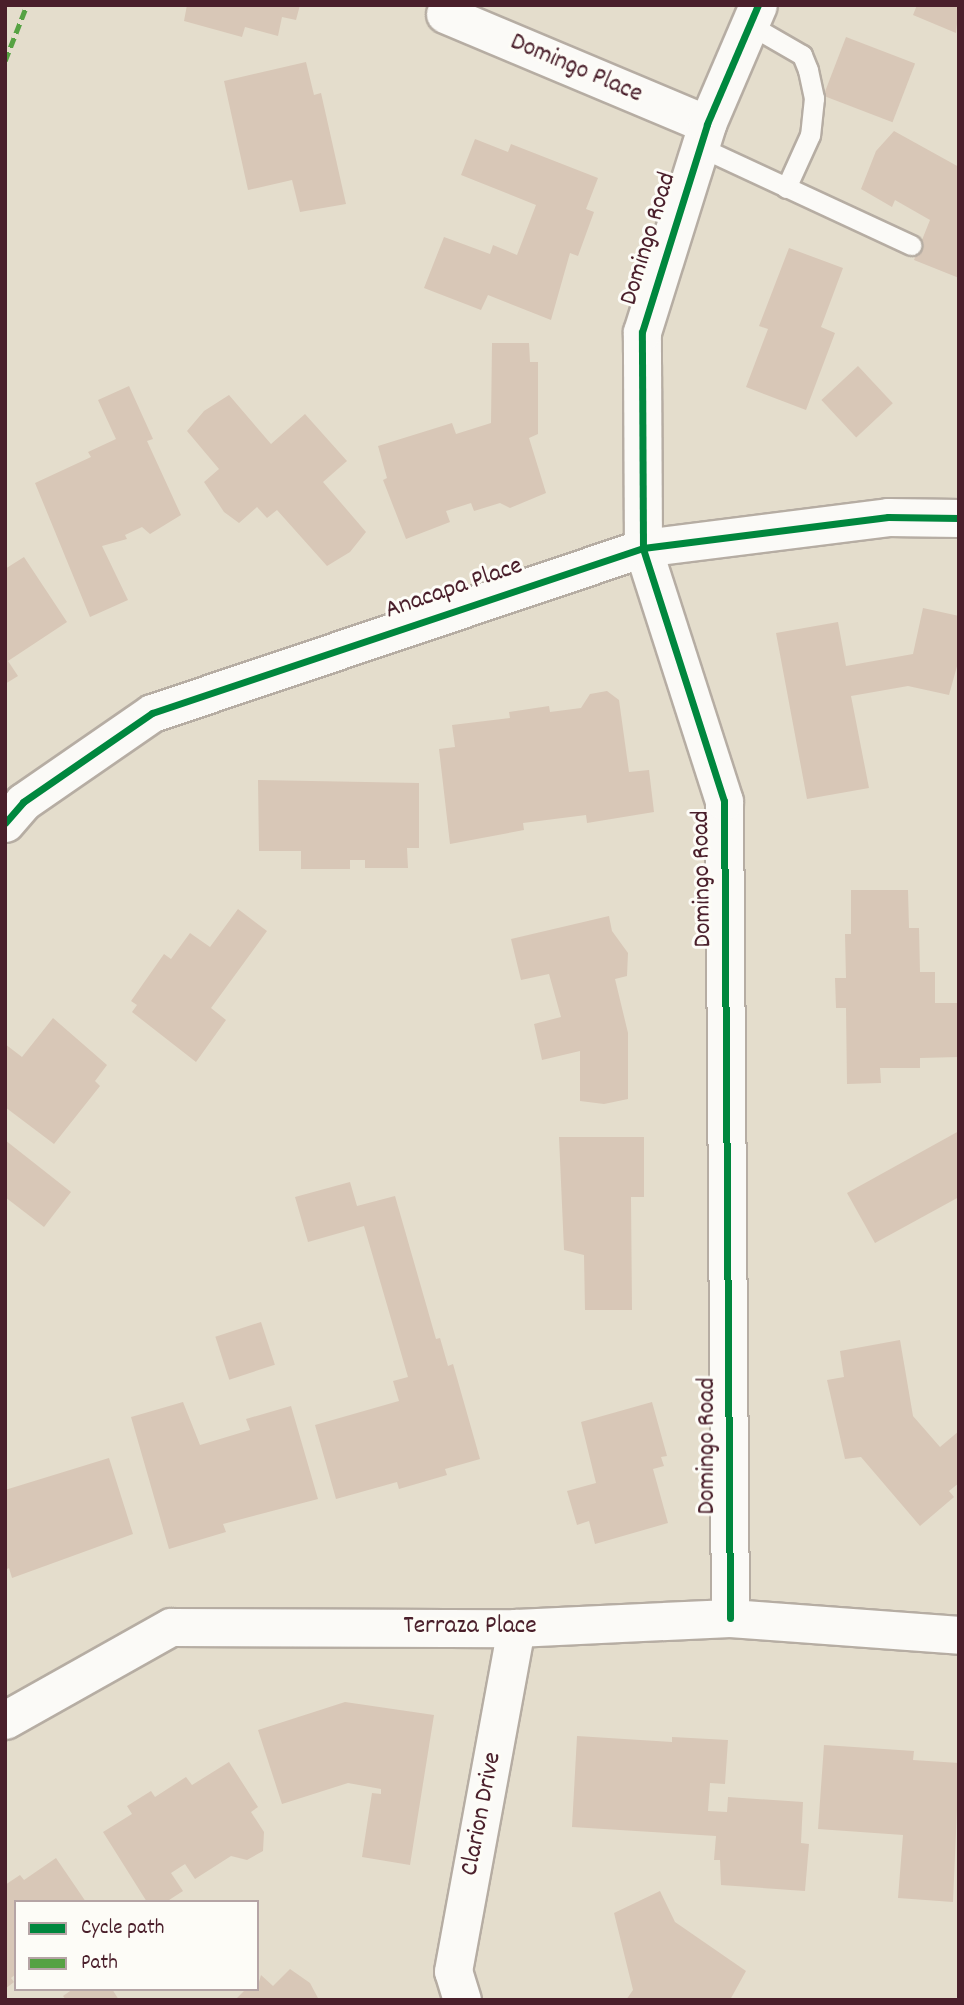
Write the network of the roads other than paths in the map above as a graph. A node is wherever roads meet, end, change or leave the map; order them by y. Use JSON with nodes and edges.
{"nodes":[{"id":1,"x":445,"y":14,"type":"dead end"},
{"id":2,"x":754,"y":15,"type":"edge"},
{"id":3,"x":703,"y":136,"type":"junction"},
{"id":4,"x":786,"y":188,"type":"junction"},
{"id":5,"x":911,"y":246,"type":"dead end"},
{"id":6,"x":959,"y":518,"type":"edge"},
{"id":7,"x":643,"y":548,"type":"junction"},
{"id":8,"x":5,"y":823,"type":"edge"},
{"id":9,"x":730,"y":1618,"type":"junction"},
{"id":10,"x":516,"y":1628,"type":"junction"},
{"id":11,"x":959,"y":1635,"type":"edge"},
{"id":12,"x":5,"y":1720,"type":"edge"},
{"id":13,"x":462,"y":2000,"type":"edge"}],
"edges":[{"from":1,"to":3,"type":"street","name":"Domingo Place"},
{"from":2,"to":3,"type":"street","name":"Domingo Road"},
{"from":2,"to":4,"type":"lane"},
{"from":3,"to":4,"type":"lane"},
{"from":3,"to":7,"type":"street","name":"Domingo Road"},
{"from":4,"to":5,"type":"lane"},
{"from":6,"to":7,"type":"street","name":"Anacapa Place"},
{"from":7,"to":8,"type":"street","name":"Anacapa Place"},
{"from":7,"to":9,"type":"street","name":"Domingo Road"},
{"from":9,"to":10,"type":"street","name":"Terraza Place"},
{"from":9,"to":11,"type":"street","name":"Terraza Place"},
{"from":10,"to":12,"type":"street","name":"Terraza Place"},
{"from":10,"to":13,"type":"street","name":"Clarion Drive"}]}
